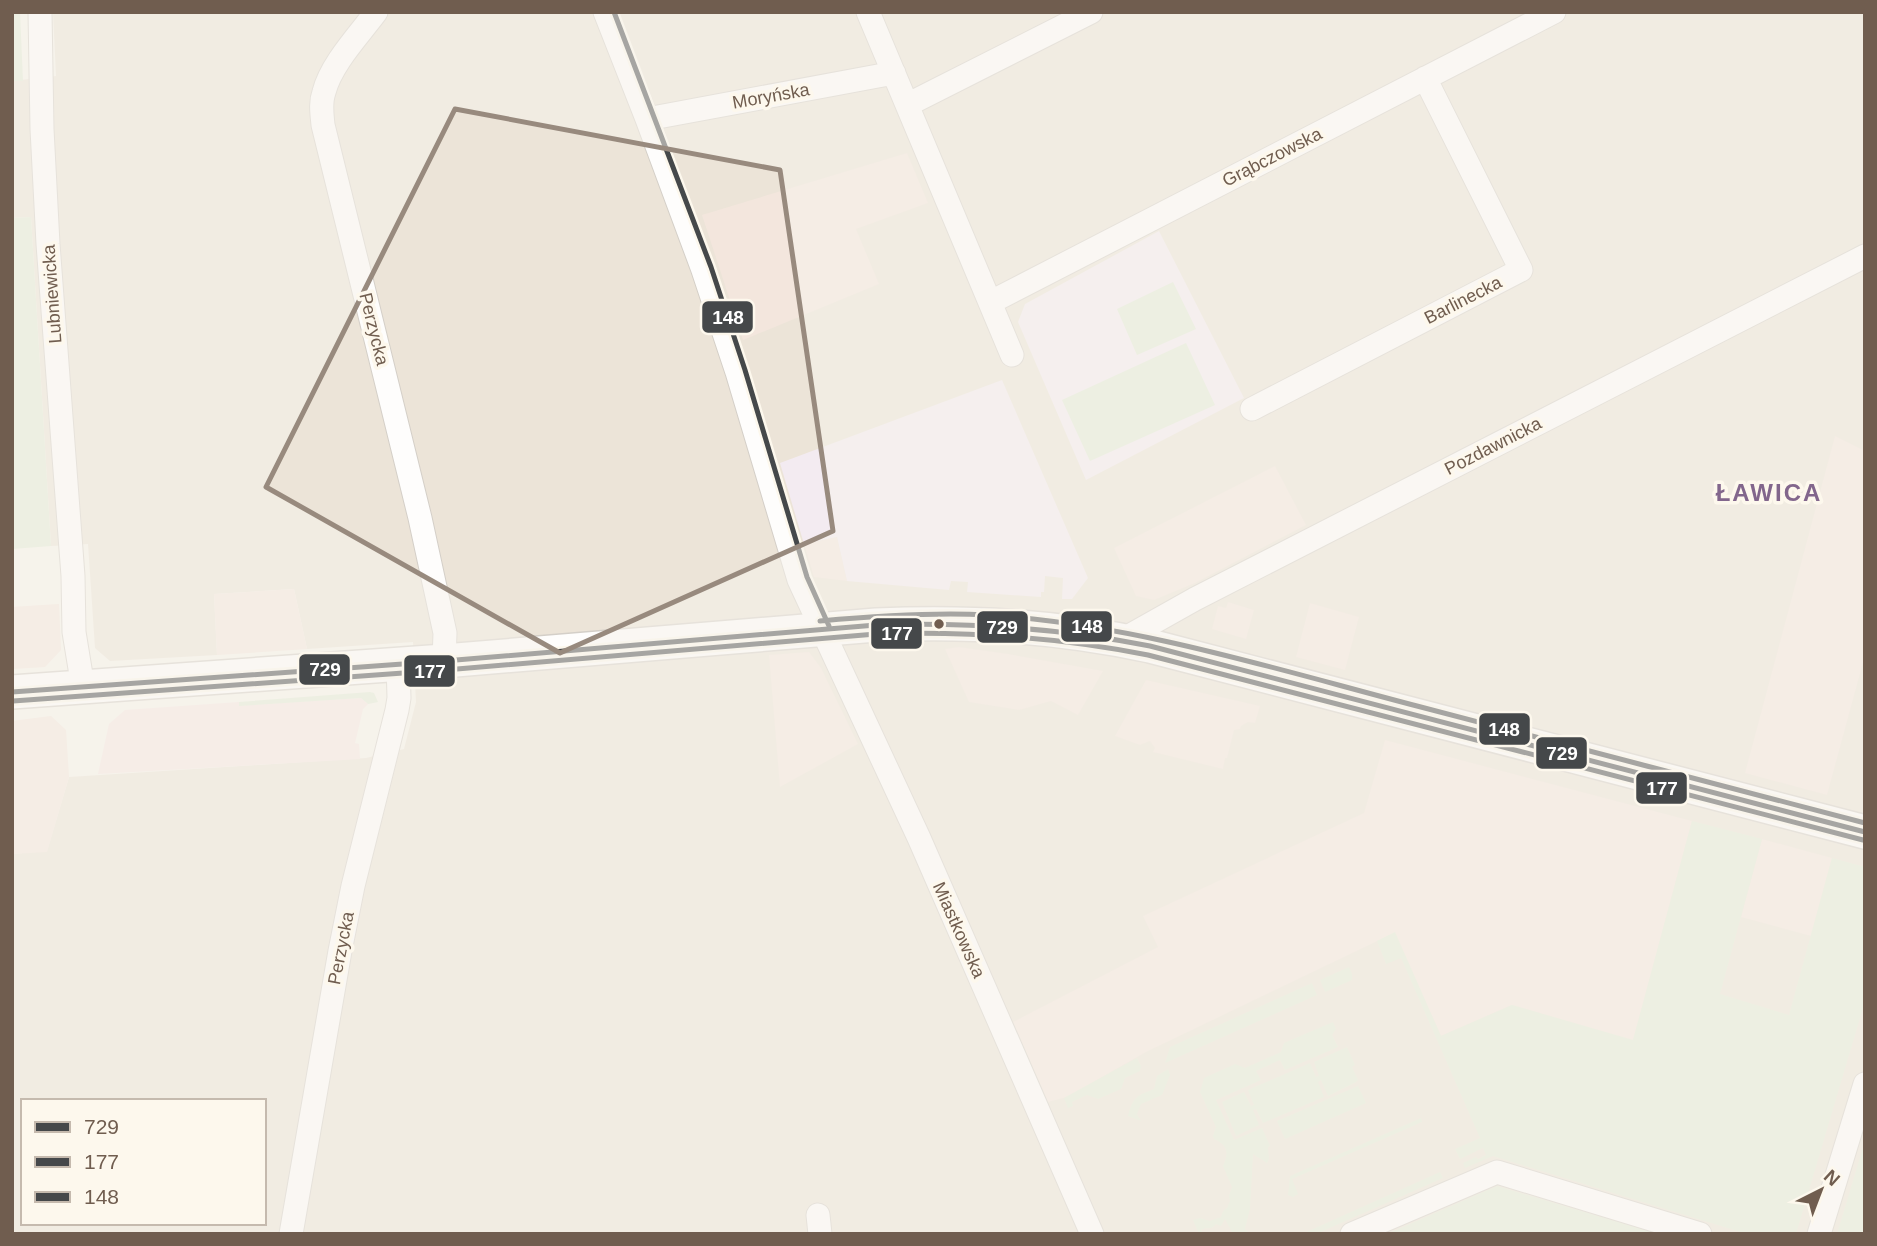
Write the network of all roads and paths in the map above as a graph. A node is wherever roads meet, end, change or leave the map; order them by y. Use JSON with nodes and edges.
{"nodes":[{"id":1,"x":40,"y":12,"type":"edge"},
{"id":2,"x":376,"y":12,"type":"edge"},
{"id":3,"x":605,"y":12,"type":"edge"},
{"id":4,"x":868,"y":12,"type":"edge"},
{"id":5,"x":1091,"y":12,"type":"edge"},
{"id":6,"x":1555,"y":12,"type":"edge"},
{"id":7,"x":894,"y":74,"type":"junction"},
{"id":8,"x":1425,"y":78,"type":"junction"},
{"id":9,"x":907,"y":105,"type":"junction"},
{"id":10,"x":647,"y":119,"type":"junction"},
{"id":11,"x":1865,"y":256,"type":"edge"},
{"id":12,"x":990,"y":302,"type":"junction"},
{"id":13,"x":1012,"y":355,"type":"dead end"},
{"id":14,"x":1252,"y":409,"type":"dead end"},
{"id":15,"x":821,"y":630,"type":"junction"},
{"id":16,"x":1122,"y":640,"type":"junction"},
{"id":17,"x":444,"y":661,"type":"junction"},
{"id":18,"x":398,"y":664,"type":"junction"},
{"id":19,"x":83,"y":687,"type":"junction"},
{"id":20,"x":12,"y":692,"type":"edge"},
{"id":21,"x":1865,"y":832,"type":"edge"},
{"id":22,"x":1865,"y":1084,"type":"edge"},
{"id":23,"x":291,"y":1234,"type":"edge"},
{"id":24,"x":1092,"y":1234,"type":"edge"},
{"id":25,"x":1352,"y":1234,"type":"edge"},
{"id":26,"x":1700,"y":1234,"type":"edge"},
{"id":27,"x":1819,"y":1234,"type":"edge"}],
"edges":[{"from":1,"to":19,"type":"street","name":"Lubniewicka"},
{"from":2,"to":17,"type":"street","name":"Perzycka"},
{"from":3,"to":10,"type":"street","name":"Miastkowska"},
{"from":4,"to":7,"type":"street"},
{"from":5,"to":9,"type":"street"},
{"from":6,"to":8,"type":"street","name":"Grąbczowska"},
{"from":7,"to":9,"type":"street"},
{"from":7,"to":10,"type":"street","name":"Moryńska"},
{"from":8,"to":12,"type":"street","name":"Grąbczowska"},
{"from":8,"to":14,"type":"street","name":"Barlinecka"},
{"from":9,"to":12,"type":"street"},
{"from":10,"to":15,"type":"street","name":"Miastkowska"},
{"from":11,"to":16,"type":"street","name":"Pozdawnicka"},
{"from":12,"to":13,"type":"street"},
{"from":15,"to":16,"type":"street"},
{"from":15,"to":17,"type":"street"},
{"from":15,"to":24,"type":"street","name":"Miastkowska"},
{"from":16,"to":21,"type":"street"},
{"from":17,"to":18,"type":"street"},
{"from":18,"to":19,"type":"street"},
{"from":18,"to":23,"type":"street","name":"Perzycka"},
{"from":19,"to":20,"type":"street"},
{"from":22,"to":27,"type":"street"},
{"from":25,"to":26,"type":"street"}]}
